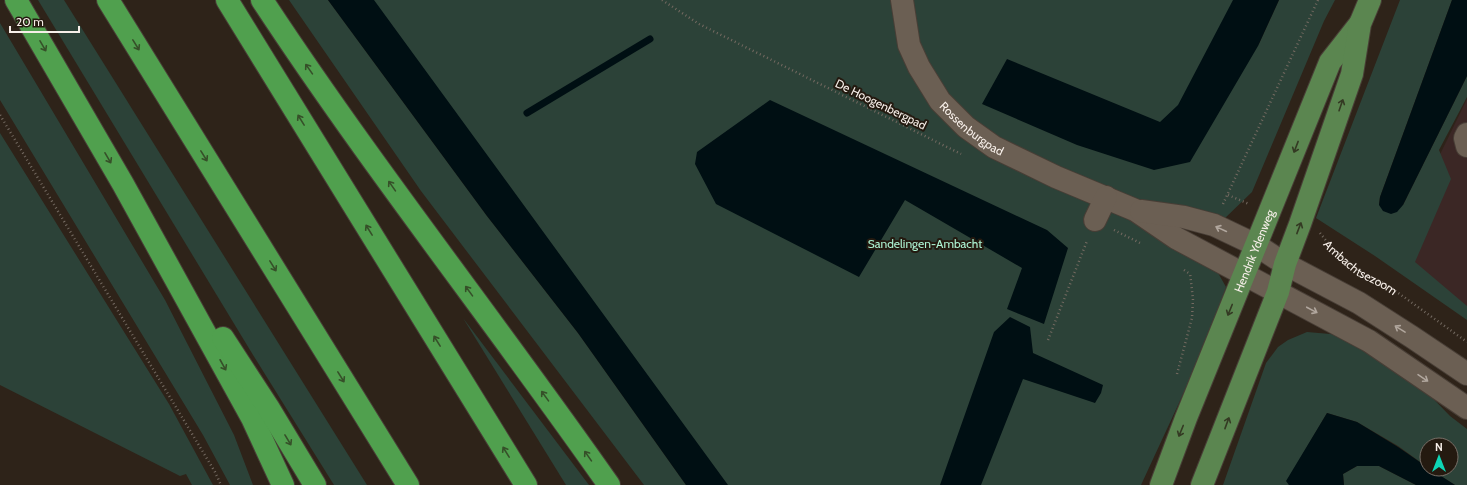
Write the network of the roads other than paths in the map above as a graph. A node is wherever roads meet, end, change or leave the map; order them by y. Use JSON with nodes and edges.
{"nodes":[{"id":1,"x":16,"y":0,"type":"edge"},
{"id":2,"x":108,"y":0,"type":"edge"},
{"id":3,"x":227,"y":0,"type":"edge"},
{"id":4,"x":262,"y":0,"type":"edge"},
{"id":5,"x":902,"y":0,"type":"edge"},
{"id":6,"x":1370,"y":0,"type":"edge"},
{"id":7,"x":1360,"y":24,"type":"junction"},
{"id":8,"x":1467,"y":134,"type":"edge"},
{"id":9,"x":1467,"y":146,"type":"edge"},
{"id":10,"x":123,"y":184,"type":"junction"},
{"id":11,"x":1106,"y":197,"type":"junction"},
{"id":12,"x":1135,"y":210,"type":"junction"},
{"id":13,"x":1095,"y":220,"type":"road end"},
{"id":14,"x":1256,"y":245,"type":"junction"},
{"id":15,"x":1284,"y":264,"type":"junction"},
{"id":16,"x":1244,"y":274,"type":"junction"},
{"id":17,"x":1278,"y":292,"type":"junction"},
{"id":18,"x":1467,"y":374,"type":"edge"},
{"id":19,"x":1467,"y":408,"type":"edge"},
{"id":20,"x":283,"y":485,"type":"edge"},
{"id":21,"x":315,"y":485,"type":"edge"},
{"id":22,"x":408,"y":485,"type":"edge"},
{"id":23,"x":526,"y":485,"type":"edge"},
{"id":24,"x":609,"y":485,"type":"edge"},
{"id":25,"x":1161,"y":485,"type":"edge"},
{"id":26,"x":1202,"y":485,"type":"edge"}],
"edges":[{"from":1,"to":10,"type":"highway","one_way":true},
{"from":2,"to":22,"type":"highway","one_way":true},
{"from":23,"to":3,"type":"highway","one_way":true},
{"from":24,"to":4,"type":"highway","one_way":true},
{"from":5,"to":11,"type":"street","name":"Rossenburgpad"},
{"from":6,"to":7,"type":"main road","name":"Hendrik Ydenweg"},
{"from":7,"to":14,"type":"main road","name":"Hendrik Ydenweg","one_way":true},
{"from":15,"to":7,"type":"main road","name":"Hendrik Ydenweg","one_way":true},
{"from":8,"to":9,"type":"street"},
{"from":10,"to":20,"type":"highway","one_way":true},
{"from":10,"to":21,"type":"highway","one_way":true},
{"from":11,"to":12,"type":"street","name":"Rossenburgpad"},
{"from":11,"to":13,"type":"street"},
{"from":14,"to":12,"type":"street","name":"Rossenburgpad","one_way":true},
{"from":12,"to":16,"type":"street","name":"Rossenburgpad"},
{"from":14,"to":15,"type":"street","name":"Rossenburgpad"},
{"from":14,"to":16,"type":"main road","name":"Hendrik Ydenweg"},
{"from":15,"to":17,"type":"main road","name":"Hendrik Ydenweg"},
{"from":18,"to":15,"type":"street","one_way":true},
{"from":16,"to":17,"type":"street","name":"Rossenburgpad"},
{"from":16,"to":25,"type":"main road","name":"Hendrik Ydenweg","one_way":true},
{"from":17,"to":19,"type":"street","one_way":true},
{"from":26,"to":17,"type":"main road","name":"Hendrik Ydenweg","one_way":true}]}
